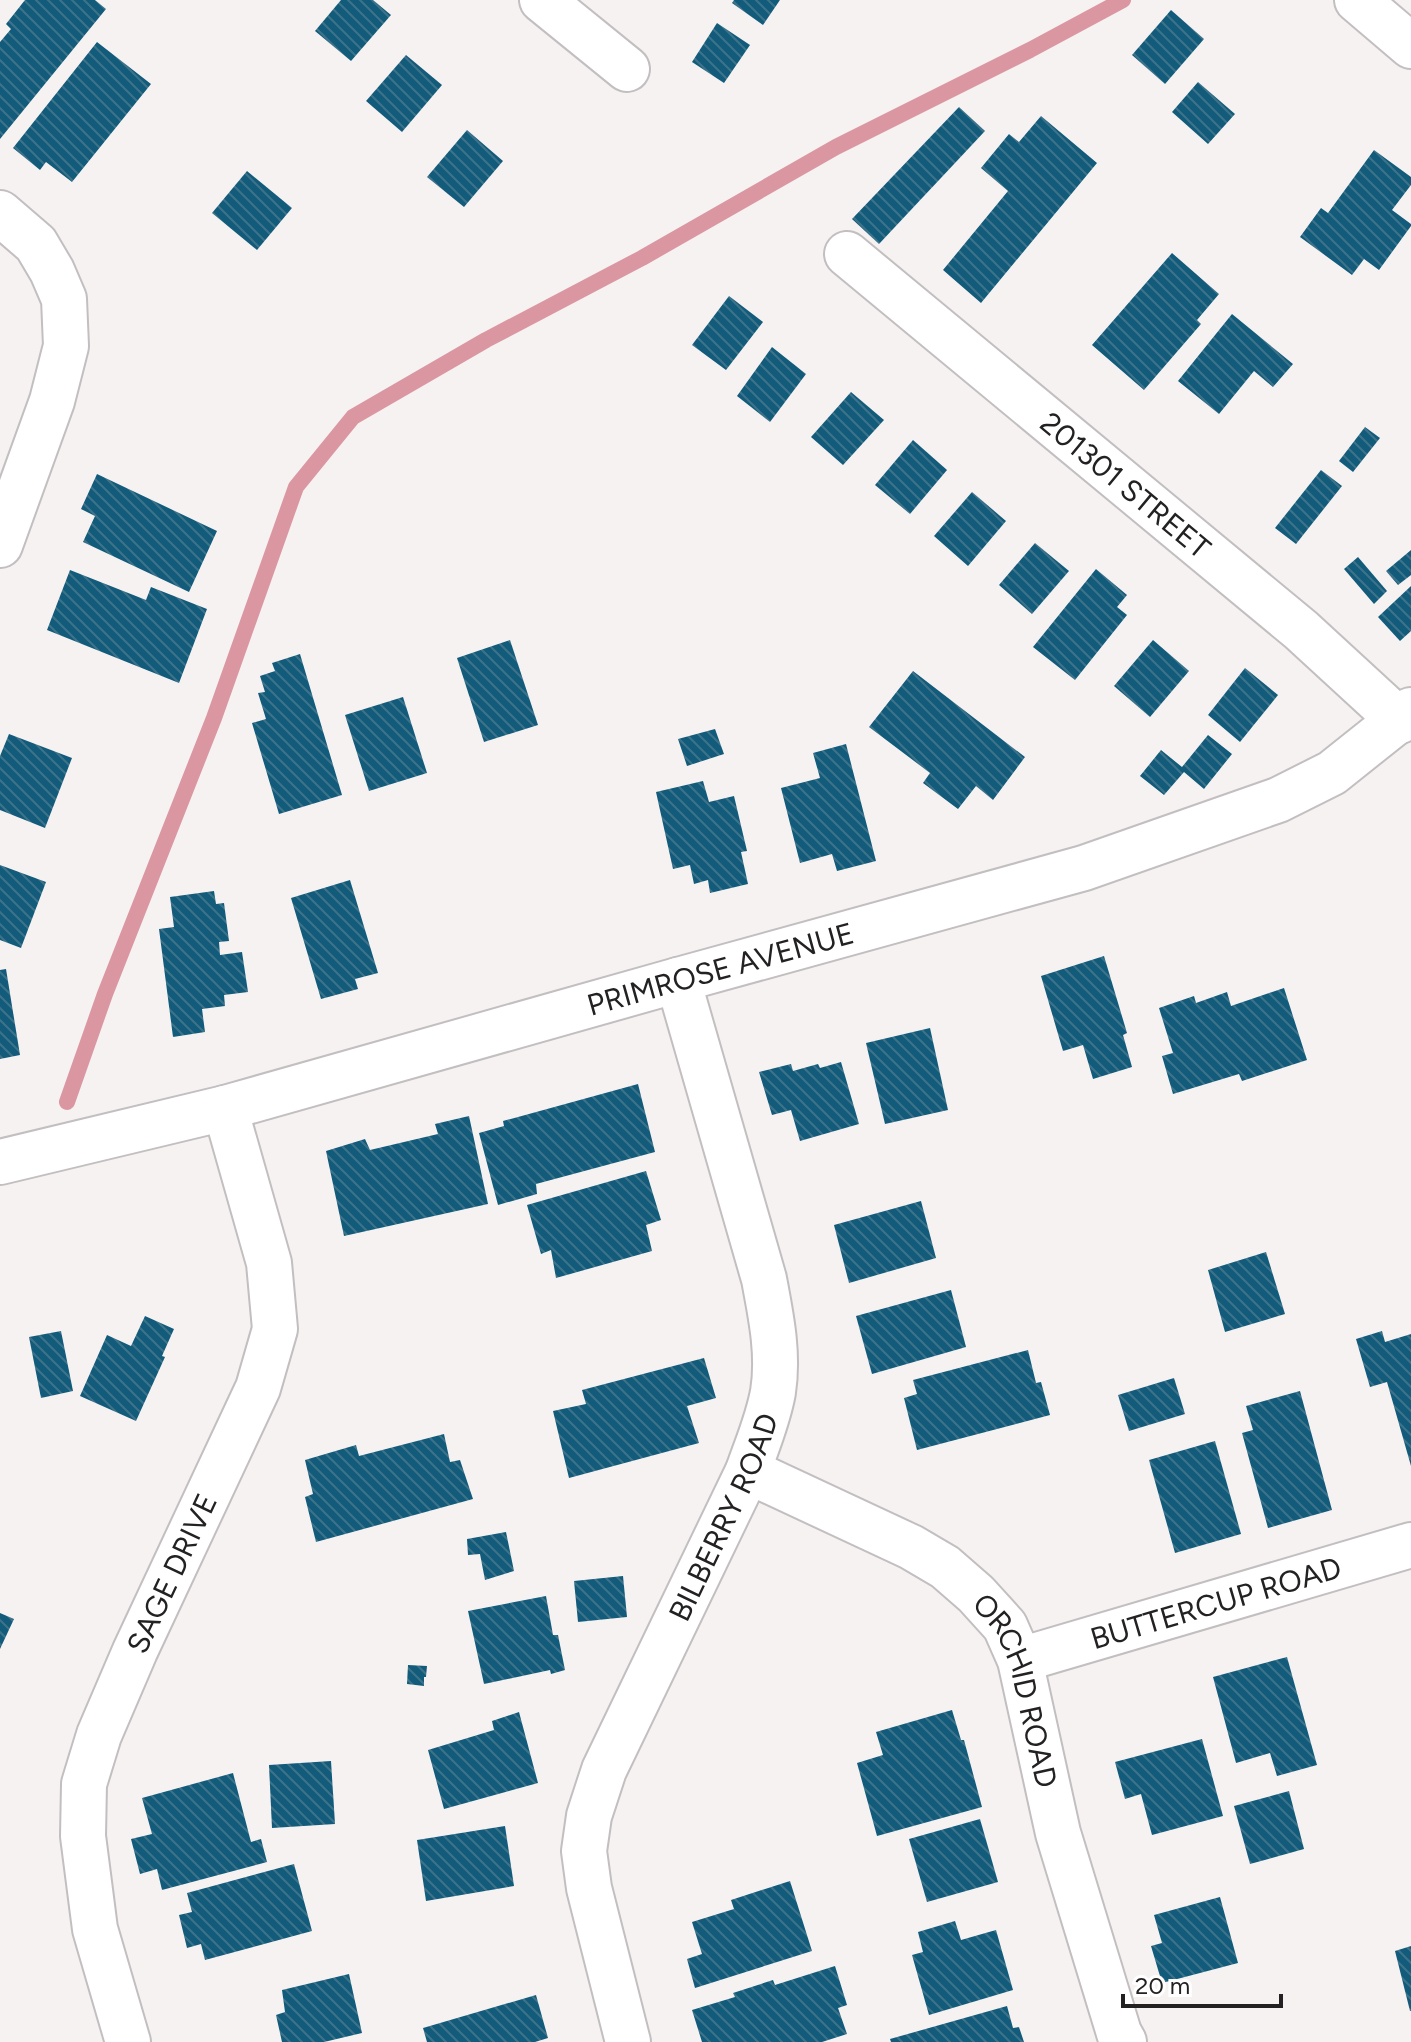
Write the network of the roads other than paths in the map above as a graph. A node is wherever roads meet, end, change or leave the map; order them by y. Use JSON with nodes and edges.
{"nodes":[{"id":1,"x":542,"y":0,"type":"edge"},
{"id":2,"x":1357,"y":0,"type":"edge"},
{"id":3,"x":1411,"y":46,"type":"edge"},
{"id":4,"x":627,"y":69,"type":"dead end"},
{"id":5,"x":0,"y":213,"type":"edge"},
{"id":6,"x":847,"y":254,"type":"dead end"},
{"id":7,"x":0,"y":545,"type":"edge"},
{"id":8,"x":1406,"y":716,"type":"edge"},
{"id":9,"x":678,"y":980,"type":"junction"},
{"id":10,"x":225,"y":1108,"type":"junction"},
{"id":11,"x":0,"y":1162,"type":"edge"},
{"id":12,"x":748,"y":1471,"type":"junction"},
{"id":13,"x":1411,"y":1545,"type":"edge"},
{"id":14,"x":1020,"y":1660,"type":"junction"},
{"id":15,"x":128,"y":2042,"type":"edge"},
{"id":16,"x":628,"y":2042,"type":"edge"},
{"id":17,"x":1124,"y":2042,"type":"edge"}],
"edges":[{"from":1,"to":4,"type":"street"},
{"from":2,"to":3,"type":"street"},
{"from":5,"to":7,"type":"street"},
{"from":6,"to":8,"type":"street","name":"201301 STREET"},
{"from":8,"to":9,"type":"street","name":"PRIMROSE AVENUE"},
{"from":9,"to":10,"type":"street","name":"PRIMROSE AVENUE"},
{"from":9,"to":12,"type":"street","name":"BILBERRY ROAD"},
{"from":10,"to":11,"type":"street","name":"PRIMROSE AVENUE"},
{"from":10,"to":15,"type":"street","name":"SAGE DRIVE"},
{"from":12,"to":14,"type":"street","name":"ORCHID ROAD"},
{"from":12,"to":16,"type":"street","name":"BILBERRY ROAD"},
{"from":13,"to":14,"type":"street","name":"BUTTERCUP ROAD"},
{"from":14,"to":17,"type":"street","name":"ORCHID ROAD"}]}
